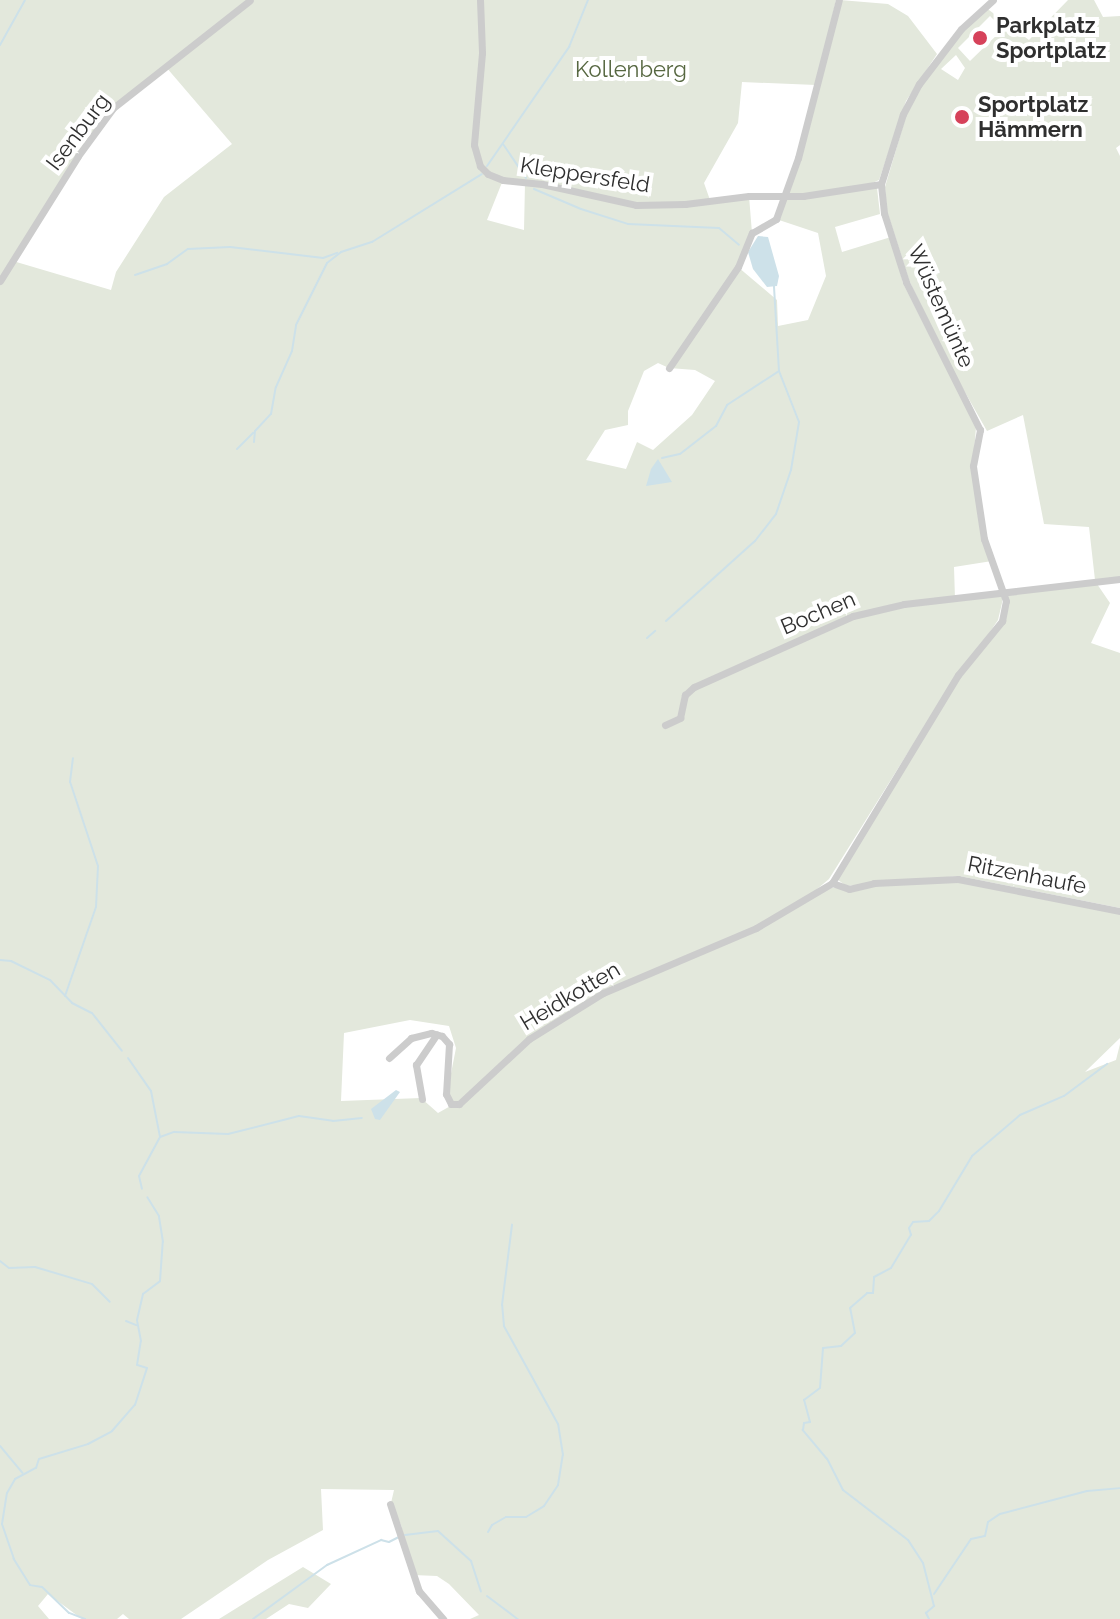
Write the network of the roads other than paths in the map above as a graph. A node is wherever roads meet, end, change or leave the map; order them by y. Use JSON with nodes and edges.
{"nodes":[{"id":1,"x":250,"y":0,"type":"edge"},
{"id":2,"x":480,"y":0,"type":"edge"},
{"id":3,"x":839,"y":0,"type":"edge"},
{"id":4,"x":993,"y":0,"type":"edge"},
{"id":5,"x":881,"y":184,"type":"junction"},
{"id":6,"x":784,"y":197,"type":"junction"},
{"id":7,"x":0,"y":281,"type":"edge"},
{"id":8,"x":669,"y":368,"type":"dead end"},
{"id":9,"x":1120,"y":579,"type":"edge"},
{"id":10,"x":1004,"y":594,"type":"junction"},
{"id":11,"x":665,"y":725,"type":"dead end"},
{"id":12,"x":832,"y":883,"type":"junction"},
{"id":13,"x":1120,"y":911,"type":"edge"},
{"id":14,"x":437,"y":1034,"type":"junction"},
{"id":15,"x":389,"y":1058,"type":"dead end"},
{"id":16,"x":422,"y":1099,"type":"dead end"},
{"id":17,"x":390,"y":1504,"type":"dead end"},
{"id":18,"x":442,"y":1618,"type":"edge"}],
"edges":[{"from":1,"to":7,"type":"street","name":"Isenburg"},
{"from":2,"to":6,"type":"street","name":"Kleppersfeld"},
{"from":3,"to":6,"type":"street"},
{"from":4,"to":5,"type":"street","name":"Wüstemünte"},
{"from":5,"to":6,"type":"street","name":"Kleppersfeld"},
{"from":5,"to":10,"type":"street","name":"Wüstemünte"},
{"from":6,"to":8,"type":"street"},
{"from":9,"to":10,"type":"street"},
{"from":10,"to":11,"type":"street","name":"Bochen"},
{"from":10,"to":12,"type":"street"},
{"from":12,"to":13,"type":"street","name":"Ritzenhaufe"},
{"from":12,"to":14,"type":"street","name":"Heidkotten"},
{"from":14,"to":15,"type":"street"},
{"from":14,"to":16,"type":"street"},
{"from":17,"to":18,"type":"street"}]}
